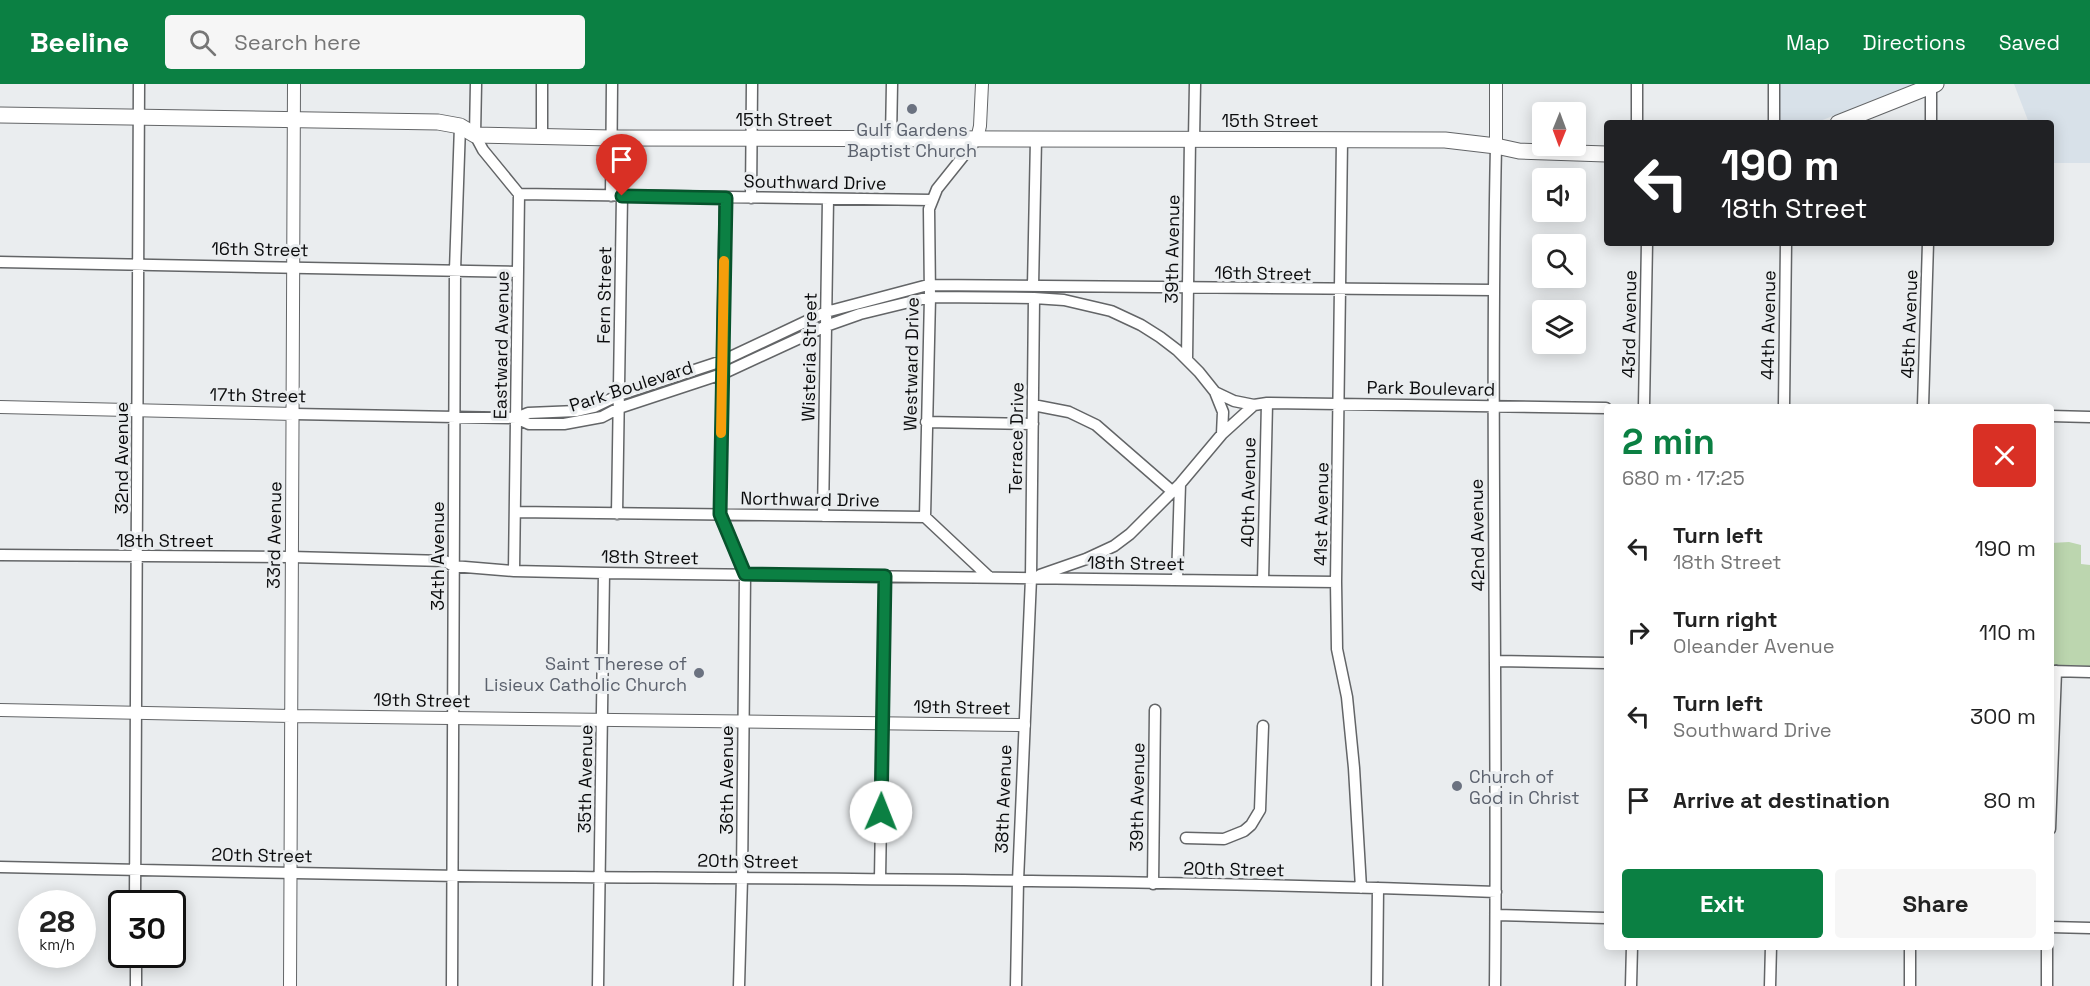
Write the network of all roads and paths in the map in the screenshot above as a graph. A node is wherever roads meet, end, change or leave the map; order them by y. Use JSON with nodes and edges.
{"nodes":[{"id":1,"x":139,"y":84,"type":"edge"},
{"id":2,"x":294,"y":84,"type":"edge"},
{"id":3,"x":476,"y":84,"type":"edge"},
{"id":4,"x":542,"y":84,"type":"edge"},
{"id":5,"x":612,"y":84,"type":"edge"},
{"id":6,"x":752,"y":84,"type":"edge"},
{"id":7,"x":892,"y":84,"type":"edge"},
{"id":8,"x":982,"y":84,"type":"edge"},
{"id":9,"x":1195,"y":84,"type":"edge"},
{"id":10,"x":1496,"y":84,"type":"edge"},
{"id":11,"x":1637,"y":84,"type":"edge"},
{"id":12,"x":1774,"y":84,"type":"edge"},
{"id":13,"x":1933,"y":85,"type":"edge"},
{"id":14,"x":0,"y":115,"type":"edge"},
{"id":15,"x":139,"y":117,"type":"junction"},
{"id":16,"x":293,"y":120,"type":"junction"},
{"id":17,"x":1636,"y":120,"type":"edge"},
{"id":18,"x":1774,"y":120,"type":"edge"},
{"id":19,"x":1846,"y":120,"type":"edge"},
{"id":20,"x":1931,"y":120,"type":"edge"},
{"id":21,"x":460,"y":126,"type":"junction"},
{"id":22,"x":475,"y":135,"type":"junction"},
{"id":23,"x":542,"y":136,"type":"junction"},
{"id":24,"x":611,"y":138,"type":"junction"},
{"id":25,"x":891,"y":138,"type":"junction"},
{"id":26,"x":752,"y":139,"type":"junction"},
{"id":27,"x":977,"y":139,"type":"junction"},
{"id":28,"x":1036,"y":139,"type":"junction"},
{"id":29,"x":1192,"y":139,"type":"junction"},
{"id":30,"x":1342,"y":140,"type":"junction"},
{"id":31,"x":1496,"y":146,"type":"junction"},
{"id":32,"x":1604,"y":154,"type":"edge"},
{"id":33,"x":519,"y":194,"type":"junction"},
{"id":34,"x":616,"y":196,"type":"junction"},
{"id":35,"x":726,"y":198,"type":"junction"},
{"id":36,"x":751,"y":198,"type":"junction"},
{"id":37,"x":828,"y":199,"type":"junction"},
{"id":38,"x":931,"y":200,"type":"junction"},
{"id":39,"x":1647,"y":246,"type":"edge"},
{"id":40,"x":1786,"y":246,"type":"edge"},
{"id":41,"x":1928,"y":246,"type":"edge"},
{"id":42,"x":0,"y":262,"type":"edge"},
{"id":43,"x":138,"y":264,"type":"junction"},
{"id":44,"x":294,"y":266,"type":"junction"},
{"id":45,"x":455,"y":270,"type":"junction"},
{"id":46,"x":518,"y":272,"type":"junction"},
{"id":47,"x":928,"y":285,"type":"junction"},
{"id":48,"x":1033,"y":286,"type":"junction"},
{"id":49,"x":1093,"y":287,"type":"junction"},
{"id":50,"x":1188,"y":288,"type":"junction"},
{"id":51,"x":1340,"y":290,"type":"junction"},
{"id":52,"x":1493,"y":290,"type":"junction"},
{"id":53,"x":930,"y":297,"type":"junction"},
{"id":54,"x":1034,"y":298,"type":"junction"},
{"id":55,"x":826,"y":312,"type":"junction"},
{"id":56,"x":825,"y":326,"type":"junction"},
{"id":57,"x":1187,"y":359,"type":"junction"},
{"id":58,"x":722,"y":361,"type":"junction"},
{"id":59,"x":722,"y":374,"type":"junction"},
{"id":60,"x":1215,"y":392,"type":"junction"},
{"id":61,"x":619,"y":395,"type":"junction"},
{"id":62,"x":1267,"y":403,"type":"junction"},
{"id":63,"x":1339,"y":403,"type":"junction"},
{"id":64,"x":1644,"y":404,"type":"edge"},
{"id":65,"x":1784,"y":404,"type":"edge"},
{"id":66,"x":1923,"y":404,"type":"edge"},
{"id":67,"x":1033,"y":405,"type":"junction"},
{"id":68,"x":1254,"y":405,"type":"junction"},
{"id":69,"x":1494,"y":406,"type":"junction"},
{"id":70,"x":0,"y":407,"type":"edge"},
{"id":71,"x":619,"y":408,"type":"junction"},
{"id":72,"x":1604,"y":408,"type":"edge"},
{"id":73,"x":137,"y":410,"type":"junction"},
{"id":74,"x":294,"y":414,"type":"junction"},
{"id":75,"x":2054,"y":416,"type":"edge"},
{"id":76,"x":455,"y":417,"type":"junction"},
{"id":77,"x":2090,"y":417,"type":"edge"},
{"id":78,"x":516,"y":418,"type":"junction"},
{"id":79,"x":926,"y":422,"type":"junction"},
{"id":80,"x":1033,"y":424,"type":"junction"},
{"id":81,"x":1222,"y":434,"type":"junction"},
{"id":82,"x":1176,"y":488,"type":"junction"},
{"id":83,"x":515,"y":512,"type":"junction"},
{"id":84,"x":617,"y":514,"type":"junction"},
{"id":85,"x":720,"y":514,"type":"junction"},
{"id":86,"x":823,"y":516,"type":"junction"},
{"id":87,"x":925,"y":517,"type":"junction"},
{"id":88,"x":0,"y":555,"type":"edge"},
{"id":89,"x":138,"y":556,"type":"junction"},
{"id":90,"x":291,"y":557,"type":"junction"},
{"id":91,"x":453,"y":566,"type":"junction"},
{"id":92,"x":514,"y":571,"type":"junction"},
{"id":93,"x":604,"y":573,"type":"junction"},
{"id":94,"x":745,"y":574,"type":"junction"},
{"id":95,"x":885,"y":576,"type":"junction"},
{"id":96,"x":988,"y":577,"type":"junction"},
{"id":97,"x":1031,"y":578,"type":"junction"},
{"id":98,"x":1178,"y":580,"type":"junction"},
{"id":99,"x":1263,"y":581,"type":"junction"},
{"id":100,"x":1336,"y":582,"type":"junction"},
{"id":101,"x":1496,"y":661,"type":"junction"},
{"id":102,"x":1604,"y":663,"type":"edge"},
{"id":103,"x":2054,"y":671,"type":"edge"},
{"id":104,"x":2090,"y":672,"type":"edge"},
{"id":105,"x":0,"y":710,"type":"edge"},
{"id":106,"x":1155,"y":710,"type":"dead end"},
{"id":107,"x":137,"y":713,"type":"junction"},
{"id":108,"x":291,"y":716,"type":"junction"},
{"id":109,"x":453,"y":719,"type":"junction"},
{"id":110,"x":602,"y":719,"type":"junction"},
{"id":111,"x":743,"y":722,"type":"junction"},
{"id":112,"x":883,"y":724,"type":"junction"},
{"id":113,"x":1024,"y":725,"type":"junction"},
{"id":114,"x":1263,"y":726,"type":"dead end"},
{"id":115,"x":1186,"y":838,"type":"dead end"},
{"id":116,"x":0,"y":867,"type":"edge"},
{"id":117,"x":135,"y":869,"type":"junction"},
{"id":118,"x":291,"y":872,"type":"junction"},
{"id":119,"x":454,"y":876,"type":"junction"},
{"id":120,"x":601,"y":876,"type":"junction"},
{"id":121,"x":742,"y":878,"type":"junction"},
{"id":122,"x":880,"y":879,"type":"junction"},
{"id":123,"x":1018,"y":881,"type":"junction"},
{"id":124,"x":1153,"y":884,"type":"junction"},
{"id":125,"x":1361,"y":888,"type":"junction"},
{"id":126,"x":1378,"y":888,"type":"junction"},
{"id":127,"x":135,"y":890,"type":"edge"},
{"id":128,"x":1496,"y":892,"type":"junction"},
{"id":129,"x":1496,"y":915,"type":"junction"},
{"id":130,"x":1604,"y":918,"type":"edge"},
{"id":131,"x":2054,"y":927,"type":"edge"},
{"id":132,"x":2090,"y":928,"type":"edge"},
{"id":133,"x":1632,"y":950,"type":"edge"},
{"id":134,"x":1771,"y":950,"type":"edge"},
{"id":135,"x":1910,"y":950,"type":"edge"},
{"id":136,"x":2047,"y":950,"type":"edge"},
{"id":137,"x":136,"y":968,"type":"edge"},
{"id":138,"x":136,"y":986,"type":"edge"},
{"id":139,"x":290,"y":986,"type":"edge"},
{"id":140,"x":452,"y":986,"type":"edge"},
{"id":141,"x":598,"y":986,"type":"edge"},
{"id":142,"x":739,"y":986,"type":"edge"},
{"id":143,"x":1016,"y":986,"type":"edge"},
{"id":144,"x":1377,"y":986,"type":"edge"},
{"id":145,"x":1495,"y":986,"type":"edge"},
{"id":146,"x":1631,"y":986,"type":"edge"},
{"id":147,"x":1770,"y":986,"type":"edge"},
{"id":148,"x":1910,"y":986,"type":"edge"},
{"id":149,"x":2047,"y":986,"type":"edge"}],
"edges":[{"from":1,"to":15,"type":"street","name":"32nd Avenue"},
{"from":2,"to":16,"type":"street","name":"33rd Avenue"},
{"from":3,"to":22,"type":"street"},
{"from":4,"to":23,"type":"street"},
{"from":5,"to":24,"type":"street"},
{"from":6,"to":26,"type":"street"},
{"from":7,"to":25,"type":"street"},
{"from":8,"to":27,"type":"street"},
{"from":9,"to":29,"type":"street","name":"39th Avenue"},
{"from":10,"to":31,"type":"street","name":"42nd Avenue"},
{"from":11,"to":17,"type":"street"},
{"from":12,"to":18,"type":"street"},
{"from":13,"to":19,"type":"main road"},
{"from":13,"to":20,"type":"street"},
{"from":14,"to":15,"type":"main road"},
{"from":15,"to":16,"type":"main road"},
{"from":15,"to":43,"type":"street","name":"32nd Avenue"},
{"from":16,"to":21,"type":"main road"},
{"from":16,"to":44,"type":"street","name":"33rd Avenue"},
{"from":21,"to":22,"type":"main road"},
{"from":21,"to":45,"type":"street","name":"34th Avenue"},
{"from":22,"to":23,"type":"main road","name":"15th Street"},
{"from":22,"to":33,"type":"street"},
{"from":23,"to":24,"type":"main road","name":"15th Street"},
{"from":24,"to":26,"type":"main road","name":"15th Street"},
{"from":24,"to":34,"type":"street"},
{"from":25,"to":26,"type":"main road","name":"15th Street"},
{"from":25,"to":27,"type":"main road","name":"15th Street"},
{"from":26,"to":36,"type":"street"},
{"from":27,"to":28,"type":"main road","name":"15th Street"},
{"from":27,"to":38,"type":"street"},
{"from":28,"to":29,"type":"main road","name":"15th Street"},
{"from":28,"to":48,"type":"street"},
{"from":29,"to":30,"type":"main road","name":"15th Street"},
{"from":29,"to":50,"type":"street","name":"39th Avenue"},
{"from":30,"to":31,"type":"main road","name":"15th Street"},
{"from":30,"to":51,"type":"street","name":"41st Avenue"},
{"from":31,"to":32,"type":"main road","name":"15th Street"},
{"from":31,"to":52,"type":"street","name":"42nd Avenue"},
{"from":33,"to":34,"type":"street","name":"Southward Drive"},
{"from":33,"to":46,"type":"street","name":"Eastward Avenue"},
{"from":34,"to":35,"type":"street","name":"Southward Drive"},
{"from":34,"to":61,"type":"street","name":"Fern Street"},
{"from":35,"to":36,"type":"street","name":"Southward Drive"},
{"from":35,"to":58,"type":"street"},
{"from":36,"to":37,"type":"street","name":"Southward Drive"},
{"from":37,"to":38,"type":"street","name":"Southward Drive"},
{"from":37,"to":55,"type":"street","name":"Wisteria Street"},
{"from":38,"to":47,"type":"street","name":"Westward Drive"},
{"from":39,"to":64,"type":"street","name":"43rd Avenue"},
{"from":40,"to":65,"type":"street","name":"44th Avenue"},
{"from":41,"to":66,"type":"street","name":"45th Avenue"},
{"from":42,"to":43,"type":"street","name":"16th Street"},
{"from":43,"to":44,"type":"street","name":"16th Street"},
{"from":43,"to":73,"type":"street","name":"32nd Avenue"},
{"from":44,"to":45,"type":"street","name":"16th Street"},
{"from":44,"to":74,"type":"street","name":"33rd Avenue"},
{"from":45,"to":46,"type":"street","name":"16th Street"},
{"from":45,"to":76,"type":"street","name":"34th Avenue"},
{"from":46,"to":78,"type":"street","name":"Eastward Avenue"},
{"from":47,"to":48,"type":"street","name":"Park Boulevard"},
{"from":47,"to":53,"type":"street","name":"Westward Drive"},
{"from":47,"to":55,"type":"street","name":"Park Boulevard"},
{"from":48,"to":49,"type":"street","name":"16th Street"},
{"from":49,"to":50,"type":"street","name":"16th Street"},
{"from":49,"to":54,"type":"street"},
{"from":50,"to":51,"type":"street","name":"16th Street"},
{"from":50,"to":57,"type":"street","name":"39th Avenue"},
{"from":51,"to":52,"type":"street","name":"16th Street"},
{"from":51,"to":63,"type":"street","name":"41st Avenue"},
{"from":52,"to":69,"type":"street","name":"42nd Avenue"},
{"from":53,"to":54,"type":"street","name":"Park Boulevard"},
{"from":53,"to":56,"type":"street","name":"Park Boulevard"},
{"from":53,"to":79,"type":"street","name":"Westward Drive"},
{"from":54,"to":57,"type":"street","name":"Park Boulevard"},
{"from":54,"to":67,"type":"street","name":"Terrace Drive"},
{"from":55,"to":56,"type":"street","name":"Wisteria Street"},
{"from":55,"to":58,"type":"street","name":"Park Boulevard"},
{"from":56,"to":59,"type":"street","name":"Park Boulevard"},
{"from":56,"to":86,"type":"street","name":"Wisteria Street"},
{"from":57,"to":60,"type":"street","name":"Park Boulevard"},
{"from":58,"to":59,"type":"street"},
{"from":58,"to":61,"type":"street","name":"Park Boulevard"},
{"from":59,"to":71,"type":"street","name":"Park Boulevard"},
{"from":59,"to":85,"type":"street"},
{"from":60,"to":68,"type":"street","name":"Park Boulevard"},
{"from":60,"to":81,"type":"street","name":"Park Boulevard"},
{"from":61,"to":71,"type":"street","name":"Fern Street"},
{"from":61,"to":78,"type":"street","name":"Park Boulevard"},
{"from":62,"to":63,"type":"street","name":"Park Boulevard"},
{"from":62,"to":68,"type":"street","name":"Park Boulevard"},
{"from":62,"to":99,"type":"street","name":"40th Avenue"},
{"from":63,"to":69,"type":"street","name":"Park Boulevard"},
{"from":63,"to":100,"type":"street","name":"41st Avenue"},
{"from":67,"to":80,"type":"street","name":"Terrace Drive"},
{"from":67,"to":82,"type":"street"},
{"from":68,"to":81,"type":"street"},
{"from":69,"to":72,"type":"street","name":"Park Boulevard"},
{"from":69,"to":101,"type":"street","name":"42nd Avenue"},
{"from":70,"to":73,"type":"street","name":"17th Street"},
{"from":71,"to":78,"type":"street","name":"Park Boulevard"},
{"from":71,"to":84,"type":"street"},
{"from":73,"to":74,"type":"street","name":"17th Street"},
{"from":73,"to":89,"type":"street","name":"32nd Avenue"},
{"from":74,"to":76,"type":"street","name":"17th Street"},
{"from":74,"to":90,"type":"street","name":"33rd Avenue"},
{"from":75,"to":77,"type":"street"},
{"from":76,"to":78,"type":"street","name":"17th Street"},
{"from":76,"to":91,"type":"street","name":"34th Avenue"},
{"from":78,"to":83,"type":"street","name":"Eastward Avenue"},
{"from":79,"to":80,"type":"street"},
{"from":79,"to":87,"type":"street","name":"Westward Drive"},
{"from":80,"to":97,"type":"street","name":"Terrace Drive"},
{"from":81,"to":82,"type":"street"},
{"from":82,"to":97,"type":"street"},
{"from":82,"to":98,"type":"street"},
{"from":83,"to":84,"type":"street","name":"Northward Drive"},
{"from":83,"to":92,"type":"street","name":"Eastward Avenue"},
{"from":84,"to":85,"type":"street","name":"Northward Drive"},
{"from":85,"to":86,"type":"street","name":"Northward Drive"},
{"from":85,"to":94,"type":"street"},
{"from":86,"to":87,"type":"street","name":"Northward Drive"},
{"from":87,"to":96,"type":"street"},
{"from":88,"to":89,"type":"street","name":"18th Street"},
{"from":89,"to":90,"type":"street","name":"18th Street"},
{"from":89,"to":107,"type":"street","name":"32nd Avenue"},
{"from":90,"to":91,"type":"street","name":"18th Street"},
{"from":90,"to":108,"type":"street","name":"33rd Avenue"},
{"from":91,"to":92,"type":"street","name":"18th Street"},
{"from":91,"to":109,"type":"street","name":"34th Avenue"},
{"from":92,"to":93,"type":"street","name":"18th Street"},
{"from":93,"to":94,"type":"street","name":"18th Street"},
{"from":93,"to":110,"type":"street","name":"35th Avenue"},
{"from":94,"to":95,"type":"street","name":"18th Street"},
{"from":94,"to":111,"type":"street","name":"36th Avenue"},
{"from":95,"to":96,"type":"street","name":"18th Street"},
{"from":95,"to":112,"type":"street"},
{"from":96,"to":97,"type":"street","name":"18th Street"},
{"from":97,"to":98,"type":"street","name":"18th Street"},
{"from":97,"to":113,"type":"street","name":"38th Avenue"},
{"from":98,"to":99,"type":"street","name":"18th Street"},
{"from":99,"to":100,"type":"street","name":"18th Street"},
{"from":100,"to":125,"type":"street","name":"41st Avenue"},
{"from":101,"to":102,"type":"street"},
{"from":101,"to":128,"type":"street","name":"42nd Avenue"},
{"from":103,"to":104,"type":"street"},
{"from":105,"to":107,"type":"street","name":"19th Street"},
{"from":106,"to":124,"type":"street","name":"39th Avenue"},
{"from":107,"to":108,"type":"street","name":"19th Street"},
{"from":107,"to":117,"type":"street","name":"32nd Avenue"},
{"from":108,"to":109,"type":"street","name":"19th Street"},
{"from":108,"to":118,"type":"street","name":"33rd Avenue"},
{"from":109,"to":110,"type":"street","name":"19th Street"},
{"from":109,"to":119,"type":"street","name":"34th Avenue"},
{"from":110,"to":111,"type":"street","name":"19th Street"},
{"from":110,"to":120,"type":"street","name":"35th Avenue"},
{"from":111,"to":112,"type":"street","name":"19th Street"},
{"from":111,"to":121,"type":"street","name":"36th Avenue"},
{"from":112,"to":113,"type":"street","name":"19th Street"},
{"from":112,"to":122,"type":"street"},
{"from":113,"to":123,"type":"street","name":"38th Avenue"},
{"from":114,"to":115,"type":"street"},
{"from":116,"to":117,"type":"street","name":"20th Street"},
{"from":117,"to":118,"type":"street","name":"20th Street"},
{"from":117,"to":127,"type":"street","name":"32nd Avenue"},
{"from":118,"to":119,"type":"street","name":"20th Street"},
{"from":118,"to":139,"type":"street","name":"33rd Avenue"},
{"from":119,"to":120,"type":"street","name":"20th Street"},
{"from":119,"to":140,"type":"street","name":"34th Avenue"},
{"from":120,"to":121,"type":"street","name":"20th Street"},
{"from":120,"to":141,"type":"street","name":"35th Avenue"},
{"from":121,"to":122,"type":"street","name":"20th Street"},
{"from":121,"to":142,"type":"street","name":"36th Avenue"},
{"from":122,"to":123,"type":"street","name":"20th Street"},
{"from":123,"to":124,"type":"street","name":"20th Street"},
{"from":123,"to":143,"type":"street","name":"38th Avenue"},
{"from":124,"to":125,"type":"street","name":"20th Street"},
{"from":125,"to":126,"type":"street","name":"20th Street"},
{"from":126,"to":128,"type":"street","name":"20th Street"},
{"from":126,"to":144,"type":"street"},
{"from":128,"to":129,"type":"street","name":"42nd Avenue"},
{"from":129,"to":130,"type":"street"},
{"from":129,"to":145,"type":"street","name":"42nd Avenue"},
{"from":131,"to":132,"type":"street"},
{"from":133,"to":146,"type":"street"},
{"from":134,"to":147,"type":"street"},
{"from":135,"to":148,"type":"street"},
{"from":136,"to":149,"type":"street"},
{"from":137,"to":138,"type":"street"}]}
